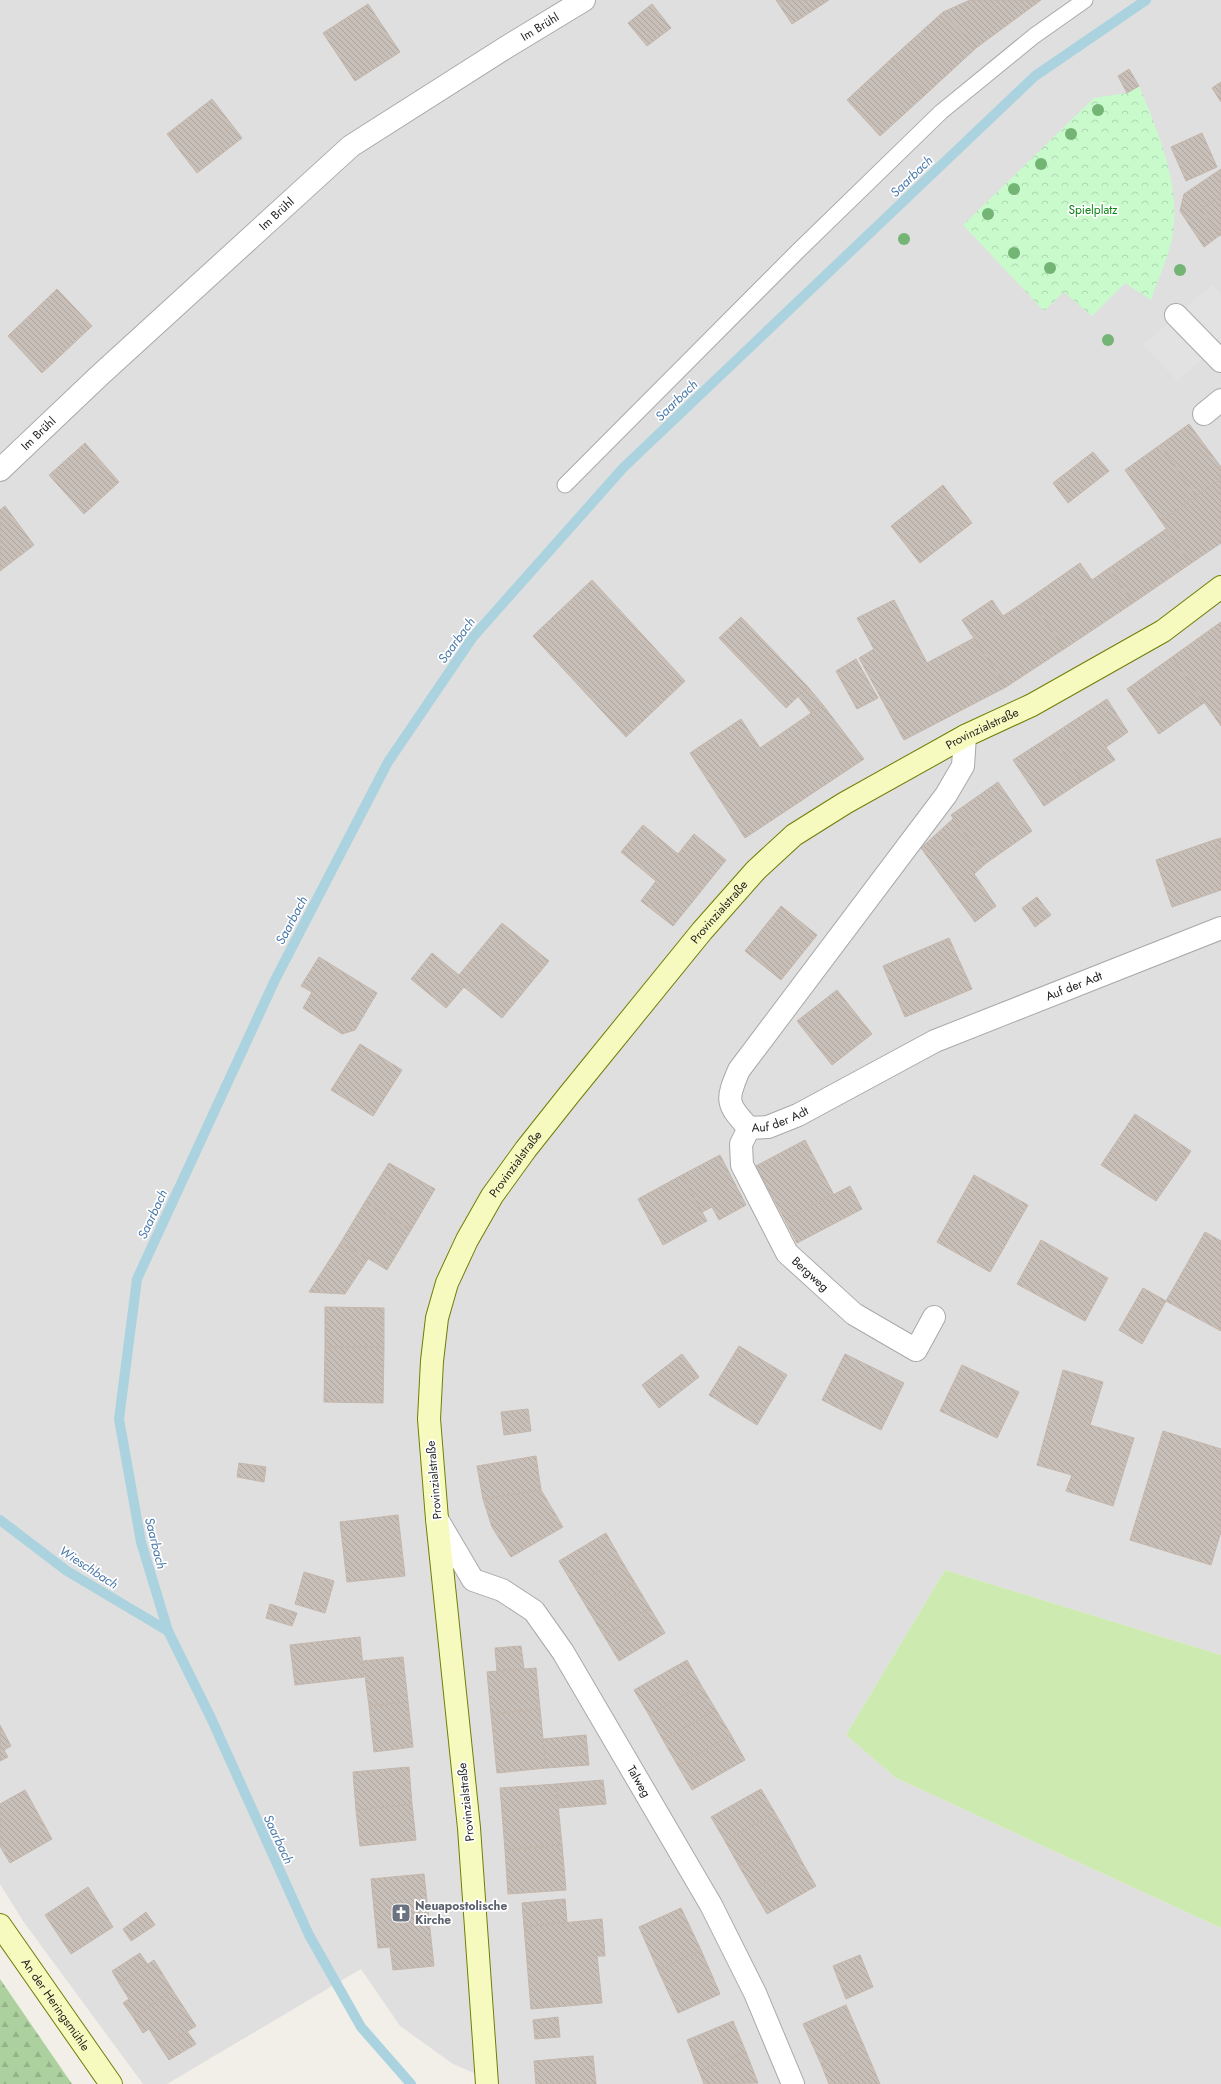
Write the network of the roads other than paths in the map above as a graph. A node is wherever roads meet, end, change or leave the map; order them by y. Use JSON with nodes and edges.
{"nodes":[{"id":1,"x":584,"y":0,"type":"edge"},
{"id":2,"x":1085,"y":0,"type":"edge"},
{"id":3,"x":1176,"y":315,"type":"dead end"},
{"id":4,"x":1221,"y":361,"type":"edge"},
{"id":5,"x":1221,"y":400,"type":"edge"},
{"id":6,"x":1204,"y":414,"type":"dead end"},
{"id":7,"x":0,"y":470,"type":"edge"},
{"id":8,"x":565,"y":485,"type":"dead end"},
{"id":9,"x":1221,"y":587,"type":"edge"},
{"id":10,"x":965,"y":736,"type":"junction"},
{"id":11,"x":1221,"y":928,"type":"edge"},
{"id":12,"x":749,"y":1128,"type":"junction"},
{"id":13,"x":934,"y":1317,"type":"dead end"},
{"id":14,"x":437,"y":1518,"type":"junction"},
{"id":15,"x":0,"y":1925,"type":"edge"},
{"id":16,"x":487,"y":2076,"type":"edge"},
{"id":17,"x":112,"y":2084,"type":"edge"},
{"id":18,"x":793,"y":2084,"type":"edge"}],
"edges":[{"from":1,"to":7,"type":"street","name":"Im Brühl"},
{"from":2,"to":8,"type":"lane"},
{"from":3,"to":4,"type":"street"},
{"from":5,"to":6,"type":"street"},
{"from":9,"to":10,"type":"main road","name":"Provinzialstraße"},
{"from":10,"to":12,"type":"street","name":"Auf der Adt"},
{"from":10,"to":14,"type":"main road","name":"Provinzialstraße"},
{"from":11,"to":12,"type":"street","name":"Auf der Adt"},
{"from":12,"to":13,"type":"street","name":"Bergweg"},
{"from":14,"to":16,"type":"main road","name":"Provinzialstraße"},
{"from":14,"to":18,"type":"street","name":"Talweg"},
{"from":15,"to":17,"type":"main road","name":"An der Heringsmühle"}]}
